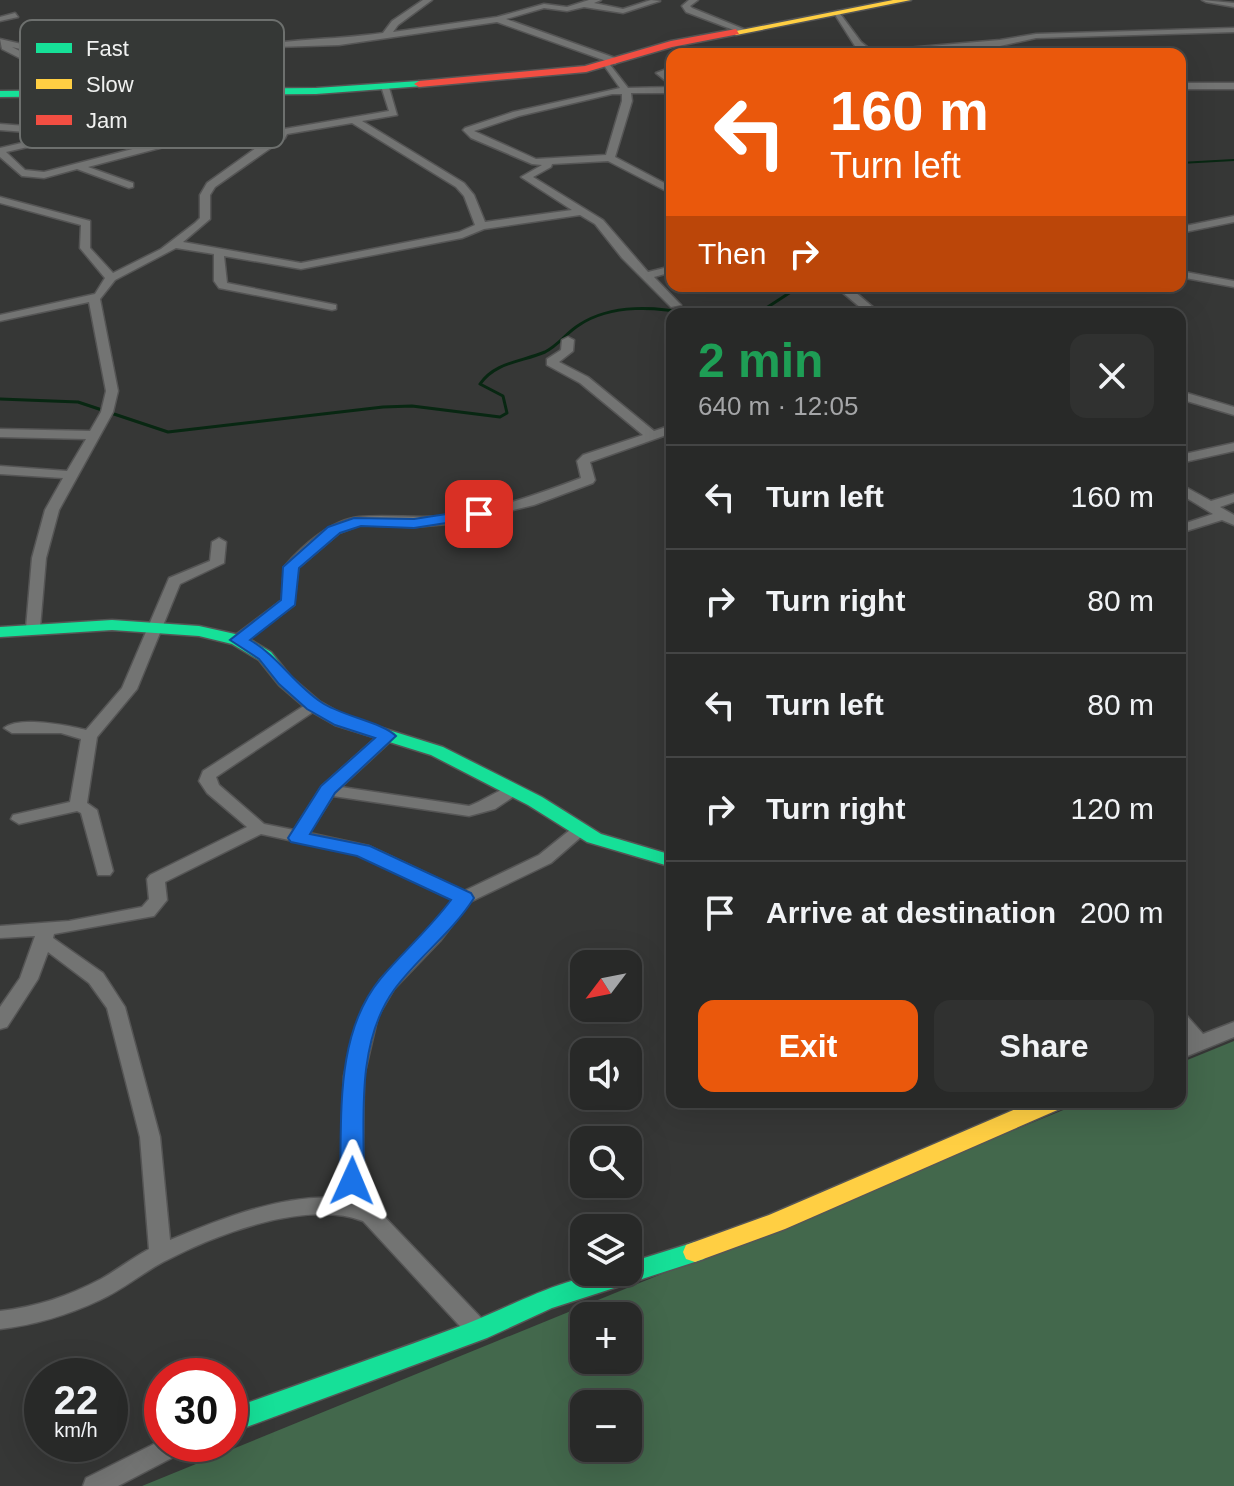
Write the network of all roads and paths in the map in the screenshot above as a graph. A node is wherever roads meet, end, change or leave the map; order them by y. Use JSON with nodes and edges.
{"nodes":[{"id":1,"x":428,"y":0,"type":"edge"},
{"id":2,"x":597,"y":0,"type":"edge"},
{"id":3,"x":694,"y":0,"type":"edge"},
{"id":4,"x":907,"y":0,"type":"edge"},
{"id":5,"x":1206,"y":0,"type":"edge"},
{"id":6,"x":653,"y":1,"type":"edge"},
{"id":7,"x":882,"y":2,"type":"edge"},
{"id":8,"x":583,"y":4,"type":"junction"},
{"id":9,"x":667,"y":4,"type":"dead end"},
{"id":10,"x":1234,"y":5,"type":"edge"},
{"id":11,"x":678,"y":7,"type":"dead end"},
{"id":12,"x":689,"y":10,"type":"junction"},
{"id":13,"x":838,"y":13,"type":"junction"},
{"id":14,"x":15,"y":15,"type":"dead end"},
{"id":15,"x":0,"y":19,"type":"edge"},
{"id":16,"x":498,"y":19,"type":"junction"},
{"id":17,"x":0,"y":28,"type":"edge"},
{"id":18,"x":742,"y":30,"type":"junction"},
{"id":19,"x":1234,"y":30,"type":"edge"},
{"id":20,"x":386,"y":35,"type":"junction"},
{"id":21,"x":577,"y":35,"type":"dead end"},
{"id":22,"x":3,"y":43,"type":"edge"},
{"id":23,"x":284,"y":45,"type":"edge"},
{"id":24,"x":863,"y":48,"type":"edge"},
{"id":25,"x":941,"y":48,"type":"edge"},
{"id":26,"x":614,"y":62,"type":"junction"},
{"id":27,"x":385,"y":86,"type":"junction"},
{"id":28,"x":1186,"y":86,"type":"edge"},
{"id":29,"x":1234,"y":86,"type":"edge"},
{"id":30,"x":666,"y":90,"type":"edge"},
{"id":31,"x":626,"y":91,"type":"junction"},
{"id":32,"x":284,"y":95,"type":"edge"},
{"id":33,"x":352,"y":119,"type":"junction"},
{"id":34,"x":0,"y":127,"type":"edge"},
{"id":35,"x":20,"y":129,"type":"edge"},
{"id":36,"x":284,"y":132,"type":"edge"},
{"id":37,"x":20,"y":147,"type":"edge"},
{"id":38,"x":145,"y":148,"type":"edge"},
{"id":39,"x":266,"y":148,"type":"edge"},
{"id":40,"x":0,"y":152,"type":"edge"},
{"id":41,"x":610,"y":158,"type":"junction"},
{"id":42,"x":557,"y":162,"type":"junction"},
{"id":43,"x":77,"y":166,"type":"junction"},
{"id":44,"x":129,"y":185,"type":"dead end"},
{"id":45,"x":666,"y":188,"type":"edge"},
{"id":46,"x":0,"y":200,"type":"edge"},
{"id":47,"x":584,"y":211,"type":"junction"},
{"id":48,"x":1234,"y":219,"type":"edge"},
{"id":49,"x":481,"y":226,"type":"junction"},
{"id":50,"x":1186,"y":229,"type":"edge"},
{"id":51,"x":174,"y":244,"type":"junction"},
{"id":52,"x":219,"y":254,"type":"junction"},
{"id":53,"x":666,"y":271,"type":"edge"},
{"id":54,"x":1186,"y":275,"type":"edge"},
{"id":55,"x":646,"y":276,"type":"junction"},
{"id":56,"x":111,"y":278,"type":"junction"},
{"id":57,"x":1234,"y":284,"type":"edge"},
{"id":58,"x":848,"y":292,"type":"edge"},
{"id":59,"x":94,"y":298,"type":"junction"},
{"id":60,"x":675,"y":305,"type":"dead end"},
{"id":61,"x":332,"y":307,"type":"dead end"},
{"id":62,"x":868,"y":308,"type":"edge"},
{"id":63,"x":0,"y":318,"type":"edge"},
{"id":64,"x":568,"y":340,"type":"dead end"},
{"id":65,"x":1186,"y":397,"type":"edge"},
{"id":66,"x":1234,"y":411,"type":"edge"},
{"id":67,"x":666,"y":432,"type":"edge"},
{"id":68,"x":0,"y":433,"type":"edge"},
{"id":69,"x":93,"y":435,"type":"junction"},
{"id":70,"x":653,"y":437,"type":"junction"},
{"id":71,"x":1234,"y":447,"type":"edge"},
{"id":72,"x":1186,"y":458,"type":"edge"},
{"id":73,"x":0,"y":470,"type":"edge"},
{"id":74,"x":70,"y":475,"type":"junction"},
{"id":75,"x":1186,"y":492,"type":"edge"},
{"id":76,"x":1234,"y":498,"type":"edge"},
{"id":77,"x":1208,"y":506,"type":"junction"},
{"id":78,"x":1229,"y":518,"type":"edge"},
{"id":79,"x":1186,"y":527,"type":"edge"},
{"id":80,"x":219,"y":542,"type":"dead end"},
{"id":81,"x":158,"y":626,"type":"junction"},
{"id":82,"x":33,"y":628,"type":"junction"},
{"id":83,"x":0,"y":632,"type":"edge"},
{"id":84,"x":238,"y":640,"type":"junction"},
{"id":85,"x":313,"y":705,"type":"junction"},
{"id":86,"x":12,"y":728,"type":"dead end"},
{"id":87,"x":89,"y":736,"type":"junction"},
{"id":88,"x":387,"y":736,"type":"junction"},
{"id":89,"x":328,"y":790,"type":"junction"},
{"id":90,"x":514,"y":791,"type":"junction"},
{"id":91,"x":78,"y":806,"type":"junction"},
{"id":92,"x":19,"y":819,"type":"dead end"},
{"id":93,"x":259,"y":828,"type":"junction"},
{"id":94,"x":581,"y":830,"type":"junction"},
{"id":95,"x":298,"y":838,"type":"junction"},
{"id":96,"x":666,"y":859,"type":"edge"},
{"id":97,"x":104,"y":871,"type":"dead end"},
{"id":98,"x":464,"y":898,"type":"junction"},
{"id":99,"x":0,"y":932,"type":"edge"},
{"id":100,"x":45,"y":935,"type":"junction"},
{"id":101,"x":0,"y":1022,"type":"edge"},
{"id":102,"x":1186,"y":1028,"type":"edge"},
{"id":103,"x":1234,"y":1029,"type":"edge"},
{"id":104,"x":1200,"y":1044,"type":"junction"},
{"id":105,"x":1186,"y":1050,"type":"edge"},
{"id":106,"x":1040,"y":1108,"type":"edge"},
{"id":107,"x":351,"y":1205,"type":"junction"},
{"id":108,"x":160,"y":1253,"type":"junction"},
{"id":109,"x":0,"y":1320,"type":"edge"},
{"id":110,"x":478,"y":1330,"type":"junction"},
{"id":111,"x":248,"y":1414,"type":"edge"},
{"id":112,"x":144,"y":1461,"type":"edge"},
{"id":113,"x":95,"y":1486,"type":"edge"}],
"edges":[{"from":1,"to":20,"type":"street"},
{"from":2,"to":8,"type":"street"},
{"from":3,"to":12,"type":"street"},
{"from":4,"to":7,"type":"street"},
{"from":5,"to":10,"type":"street"},
{"from":6,"to":8,"type":"street"},
{"from":6,"to":9,"type":"street"},
{"from":7,"to":13,"type":"street"},
{"from":8,"to":16,"type":"street"},
{"from":11,"to":12,"type":"street"},
{"from":12,"to":18,"type":"street"},
{"from":13,"to":18,"type":"street"},
{"from":13,"to":24,"type":"street"},
{"from":14,"to":15,"type":"street"},
{"from":16,"to":20,"type":"street"},
{"from":16,"to":26,"type":"street"},
{"from":17,"to":22,"type":"street"},
{"from":18,"to":26,"type":"street"},
{"from":19,"to":25,"type":"street"},
{"from":20,"to":23,"type":"street"},
{"from":21,"to":26,"type":"street"},
{"from":26,"to":27,"type":"street"},
{"from":26,"to":31,"type":"street"},
{"from":27,"to":32,"type":"street"},
{"from":27,"to":33,"type":"street"},
{"from":28,"to":29,"type":"street"},
{"from":30,"to":31,"type":"street"},
{"from":31,"to":41,"type":"street"},
{"from":31,"to":42,"type":"street"},
{"from":33,"to":36,"type":"street"},
{"from":33,"to":49,"type":"street"},
{"from":34,"to":35,"type":"street"},
{"from":37,"to":40,"type":"street"},
{"from":38,"to":43,"type":"street"},
{"from":39,"to":51,"type":"street"},
{"from":40,"to":43,"type":"street"},
{"from":41,"to":42,"type":"street"},
{"from":41,"to":45,"type":"street"},
{"from":42,"to":47,"type":"street"},
{"from":43,"to":44,"type":"street"},
{"from":46,"to":56,"type":"street"},
{"from":47,"to":49,"type":"street"},
{"from":47,"to":55,"type":"street"},
{"from":48,"to":50,"type":"street"},
{"from":49,"to":52,"type":"street"},
{"from":51,"to":52,"type":"street"},
{"from":51,"to":56,"type":"street"},
{"from":52,"to":61,"type":"street"},
{"from":53,"to":55,"type":"street"},
{"from":54,"to":57,"type":"street"},
{"from":55,"to":60,"type":"street"},
{"from":56,"to":59,"type":"street"},
{"from":58,"to":62,"type":"street"},
{"from":59,"to":63,"type":"street"},
{"from":59,"to":69,"type":"street"},
{"from":64,"to":70,"type":"street"},
{"from":65,"to":66,"type":"street"},
{"from":67,"to":70,"type":"street"},
{"from":68,"to":69,"type":"street"},
{"from":69,"to":74,"type":"street"},
{"from":70,"to":84,"type":"street"},
{"from":71,"to":72,"type":"street"},
{"from":73,"to":74,"type":"street"},
{"from":74,"to":82,"type":"street"},
{"from":75,"to":77,"type":"street"},
{"from":76,"to":77,"type":"street"},
{"from":77,"to":78,"type":"street"},
{"from":78,"to":79,"type":"street"},
{"from":80,"to":81,"type":"street"},
{"from":81,"to":82,"type":"street"},
{"from":81,"to":84,"type":"street"},
{"from":81,"to":87,"type":"street"},
{"from":82,"to":83,"type":"street"},
{"from":84,"to":85,"type":"street"},
{"from":85,"to":88,"type":"street"},
{"from":85,"to":93,"type":"street"},
{"from":86,"to":87,"type":"street"},
{"from":87,"to":91,"type":"street"},
{"from":88,"to":89,"type":"street"},
{"from":88,"to":90,"type":"street"},
{"from":89,"to":90,"type":"street"},
{"from":89,"to":95,"type":"street"},
{"from":90,"to":94,"type":"street"},
{"from":91,"to":92,"type":"street"},
{"from":91,"to":97,"type":"street"},
{"from":93,"to":95,"type":"street"},
{"from":93,"to":100,"type":"street"},
{"from":94,"to":96,"type":"street"},
{"from":94,"to":98,"type":"street"},
{"from":95,"to":98,"type":"street"},
{"from":98,"to":107,"type":"street"},
{"from":99,"to":100,"type":"street"},
{"from":100,"to":101,"type":"street"},
{"from":100,"to":108,"type":"street"},
{"from":102,"to":104,"type":"street"},
{"from":103,"to":104,"type":"street"},
{"from":104,"to":105,"type":"street"},
{"from":106,"to":110,"type":"street"},
{"from":107,"to":108,"type":"street"},
{"from":107,"to":110,"type":"street"},
{"from":108,"to":109,"type":"street"},
{"from":110,"to":111,"type":"street"},
{"from":112,"to":113,"type":"street"}]}
